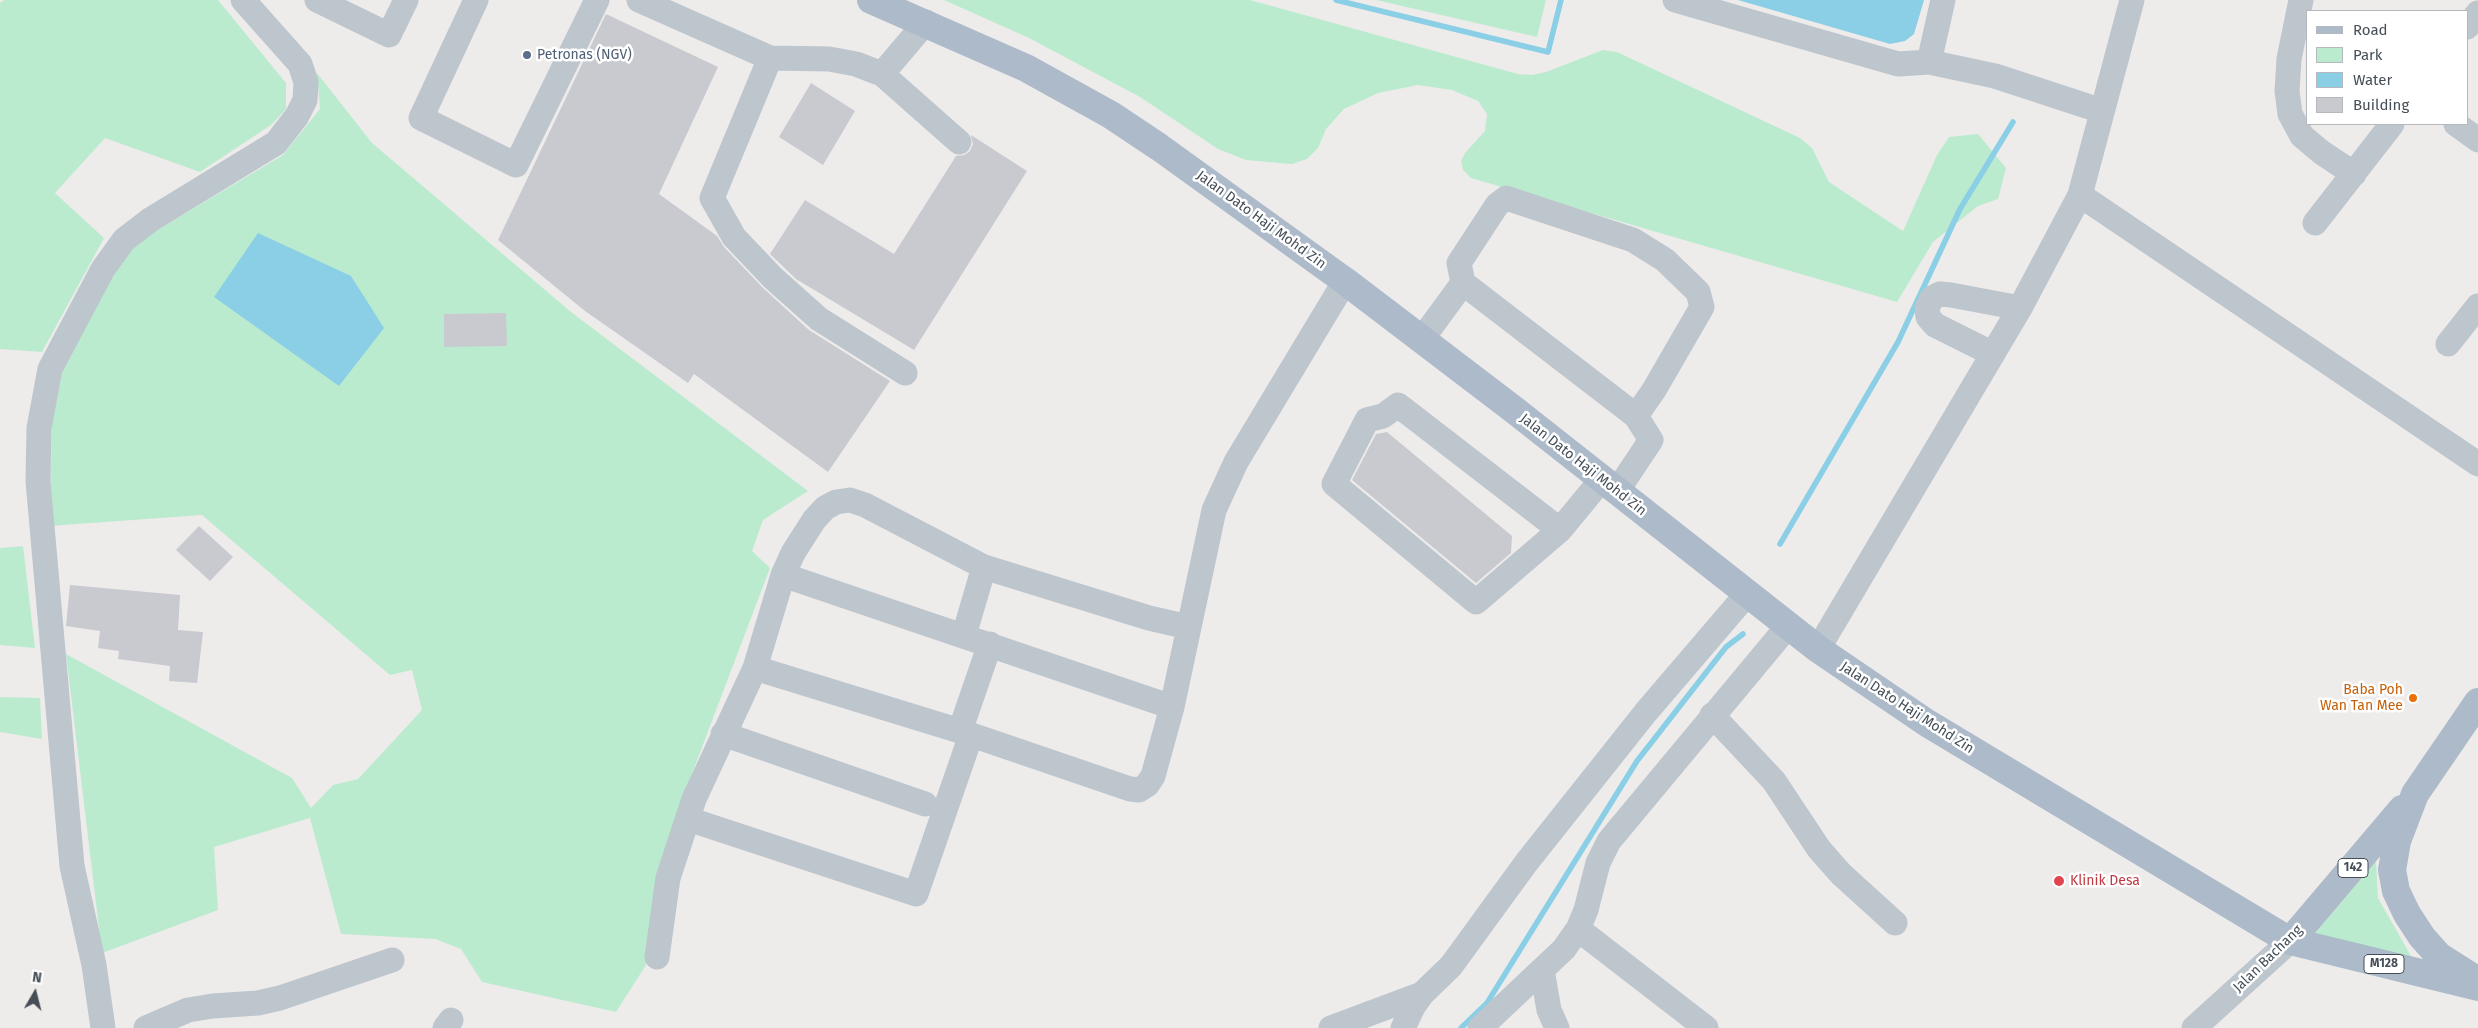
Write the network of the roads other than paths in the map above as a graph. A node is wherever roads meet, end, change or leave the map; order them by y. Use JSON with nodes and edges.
{"nodes":[{"id":1,"x":242,"y":0,"type":"edge"},
{"id":2,"x":317,"y":0,"type":"edge"},
{"id":3,"x":406,"y":0,"type":"edge"},
{"id":4,"x":476,"y":0,"type":"edge"},
{"id":5,"x":597,"y":0,"type":"edge"},
{"id":6,"x":639,"y":0,"type":"edge"},
{"id":7,"x":871,"y":0,"type":"edge"},
{"id":8,"x":1676,"y":0,"type":"edge"},
{"id":9,"x":1942,"y":0,"type":"edge"},
{"id":10,"x":2132,"y":0,"type":"edge"},
{"id":11,"x":2301,"y":0,"type":"edge"},
{"id":12,"x":2478,"y":13,"type":"edge"},
{"id":13,"x":926,"y":22,"type":"junction"},
{"id":14,"x":2468,"y":26,"type":"edge"},
{"id":15,"x":770,"y":58,"type":"junction"},
{"id":16,"x":1929,"y":62,"type":"junction"},
{"id":17,"x":882,"y":74,"type":"junction"},
{"id":18,"x":2102,"y":111,"type":"junction"},
{"id":19,"x":2391,"y":125,"type":"edge"},
{"id":20,"x":2457,"y":125,"type":"edge"},
{"id":21,"x":2478,"y":140,"type":"edge"},
{"id":22,"x":958,"y":142,"type":"dead end"},
{"id":23,"x":2354,"y":174,"type":"junction"},
{"id":24,"x":2080,"y":195,"type":"junction"},
{"id":25,"x":2315,"y":223,"type":"dead end"},
{"id":26,"x":1345,"y":280,"type":"junction"},
{"id":27,"x":1463,"y":282,"type":"junction"},
{"id":28,"x":2478,"y":306,"type":"edge"},
{"id":29,"x":2020,"y":308,"type":"junction"},
{"id":30,"x":1422,"y":339,"type":"junction"},
{"id":31,"x":2448,"y":344,"type":"dead end"},
{"id":32,"x":1993,"y":354,"type":"junction"},
{"id":33,"x":905,"y":373,"type":"dead end"},
{"id":34,"x":1636,"y":416,"type":"junction"},
{"id":35,"x":2478,"y":464,"type":"edge"},
{"id":36,"x":1609,"y":485,"type":"junction"},
{"id":37,"x":1560,"y":530,"type":"junction"},
{"id":38,"x":984,"y":567,"type":"junction"},
{"id":39,"x":784,"y":575,"type":"junction"},
{"id":40,"x":1747,"y":594,"type":"junction"},
{"id":41,"x":1788,"y":626,"type":"junction"},
{"id":42,"x":1188,"y":627,"type":"junction"},
{"id":43,"x":964,"y":635,"type":"junction"},
{"id":44,"x":990,"y":644,"type":"junction"},
{"id":45,"x":1818,"y":649,"type":"junction"},
{"id":46,"x":755,"y":668,"type":"junction"},
{"id":47,"x":2478,"y":702,"type":"edge"},
{"id":48,"x":1172,"y":707,"type":"junction"},
{"id":49,"x":1712,"y":716,"type":"junction"},
{"id":50,"x":966,"y":733,"type":"junction"},
{"id":51,"x":723,"y":734,"type":"junction"},
{"id":52,"x":2415,"y":794,"type":"junction"},
{"id":53,"x":925,"y":804,"type":"dead end"},
{"id":54,"x":688,"y":819,"type":"junction"},
{"id":55,"x":1895,"y":923,"type":"dead end"},
{"id":56,"x":1578,"y":929,"type":"junction"},
{"id":57,"x":2290,"y":941,"type":"junction"},
{"id":58,"x":657,"y":957,"type":"dead end"},
{"id":59,"x":392,"y":960,"type":"dead end"},
{"id":60,"x":1542,"y":970,"type":"junction"},
{"id":61,"x":2478,"y":981,"type":"edge"},
{"id":62,"x":2478,"y":987,"type":"edge"},
{"id":63,"x":1422,"y":994,"type":"junction"},
{"id":64,"x":103,"y":1028,"type":"edge"},
{"id":65,"x":146,"y":1028,"type":"edge"},
{"id":66,"x":1331,"y":1028,"type":"edge"},
{"id":67,"x":1403,"y":1028,"type":"edge"},
{"id":68,"x":1480,"y":1028,"type":"edge"},
{"id":69,"x":1557,"y":1028,"type":"edge"},
{"id":70,"x":1706,"y":1028,"type":"edge"},
{"id":71,"x":2194,"y":1028,"type":"edge"}],
"edges":[{"from":1,"to":64,"type":"street"},
{"from":2,"to":3,"type":"street"},
{"from":4,"to":5,"type":"street"},
{"from":6,"to":15,"type":"street"},
{"from":7,"to":13,"type":"main road","name":"Jalan Dato Haji Mohd Zin","number":"M128"},
{"from":8,"to":16,"type":"street"},
{"from":9,"to":16,"type":"street"},
{"from":10,"to":18,"type":"street"},
{"from":11,"to":23,"type":"street"},
{"from":12,"to":14,"type":"street"},
{"from":13,"to":17,"type":"street"},
{"from":13,"to":26,"type":"main road","name":"Jalan Dato Haji Mohd Zin","number":"M128"},
{"from":15,"to":17,"type":"street"},
{"from":15,"to":33,"type":"street"},
{"from":16,"to":18,"type":"street"},
{"from":17,"to":22,"type":"street"},
{"from":18,"to":24,"type":"street"},
{"from":19,"to":23,"type":"street"},
{"from":20,"to":21,"type":"street"},
{"from":23,"to":25,"type":"street"},
{"from":24,"to":29,"type":"street"},
{"from":24,"to":35,"type":"street"},
{"from":26,"to":30,"type":"main road","name":"Jalan Dato Haji Mohd Zin","number":"M128"},
{"from":26,"to":42,"type":"street"},
{"from":27,"to":30,"type":"street"},
{"from":27,"to":34,"type":"street"},
{"from":27,"to":34,"type":"street"},
{"from":28,"to":31,"type":"street"},
{"from":29,"to":32,"type":"street"},
{"from":29,"to":32,"type":"street"},
{"from":30,"to":36,"type":"main road","name":"Jalan Dato Haji Mohd Zin","number":"M128"},
{"from":32,"to":45,"type":"street"},
{"from":34,"to":36,"type":"street"},
{"from":36,"to":37,"type":"street"},
{"from":36,"to":40,"type":"main road","name":"Jalan Dato Haji Mohd Zin","number":"M128"},
{"from":37,"to":37,"type":"street"},
{"from":38,"to":39,"type":"street"},
{"from":38,"to":42,"type":"street"},
{"from":38,"to":43,"type":"street"},
{"from":39,"to":43,"type":"street"},
{"from":39,"to":46,"type":"street"},
{"from":40,"to":41,"type":"main road","name":"Jalan Dato Haji Mohd Zin","number":"M128"},
{"from":40,"to":63,"type":"street"},
{"from":41,"to":45,"type":"main road","name":"Jalan Dato Haji Mohd Zin","number":"M128"},
{"from":41,"to":49,"type":"street"},
{"from":42,"to":48,"type":"street"},
{"from":43,"to":44,"type":"street"},
{"from":44,"to":48,"type":"street"},
{"from":44,"to":50,"type":"street"},
{"from":45,"to":57,"type":"main road","name":"Jalan Dato Haji Mohd Zin","number":"M128"},
{"from":46,"to":50,"type":"street"},
{"from":46,"to":51,"type":"street"},
{"from":47,"to":52,"type":"main road","number":"142"},
{"from":48,"to":50,"type":"street"},
{"from":49,"to":55,"type":"street"},
{"from":49,"to":56,"type":"street"},
{"from":50,"to":54,"type":"street"},
{"from":51,"to":53,"type":"street"},
{"from":51,"to":54,"type":"street"},
{"from":52,"to":57,"type":"main road","name":"Jalan Bachang","number":"142"},
{"from":52,"to":61,"type":"main road"},
{"from":54,"to":58,"type":"street"},
{"from":56,"to":60,"type":"street"},
{"from":56,"to":70,"type":"street"},
{"from":57,"to":62,"type":"main road","number":"M128"},
{"from":57,"to":71,"type":"street","name":"Jalan Bachang"},
{"from":59,"to":65,"type":"street"},
{"from":60,"to":68,"type":"street"},
{"from":60,"to":69,"type":"street"},
{"from":63,"to":66,"type":"street"},
{"from":63,"to":67,"type":"street"}]}
